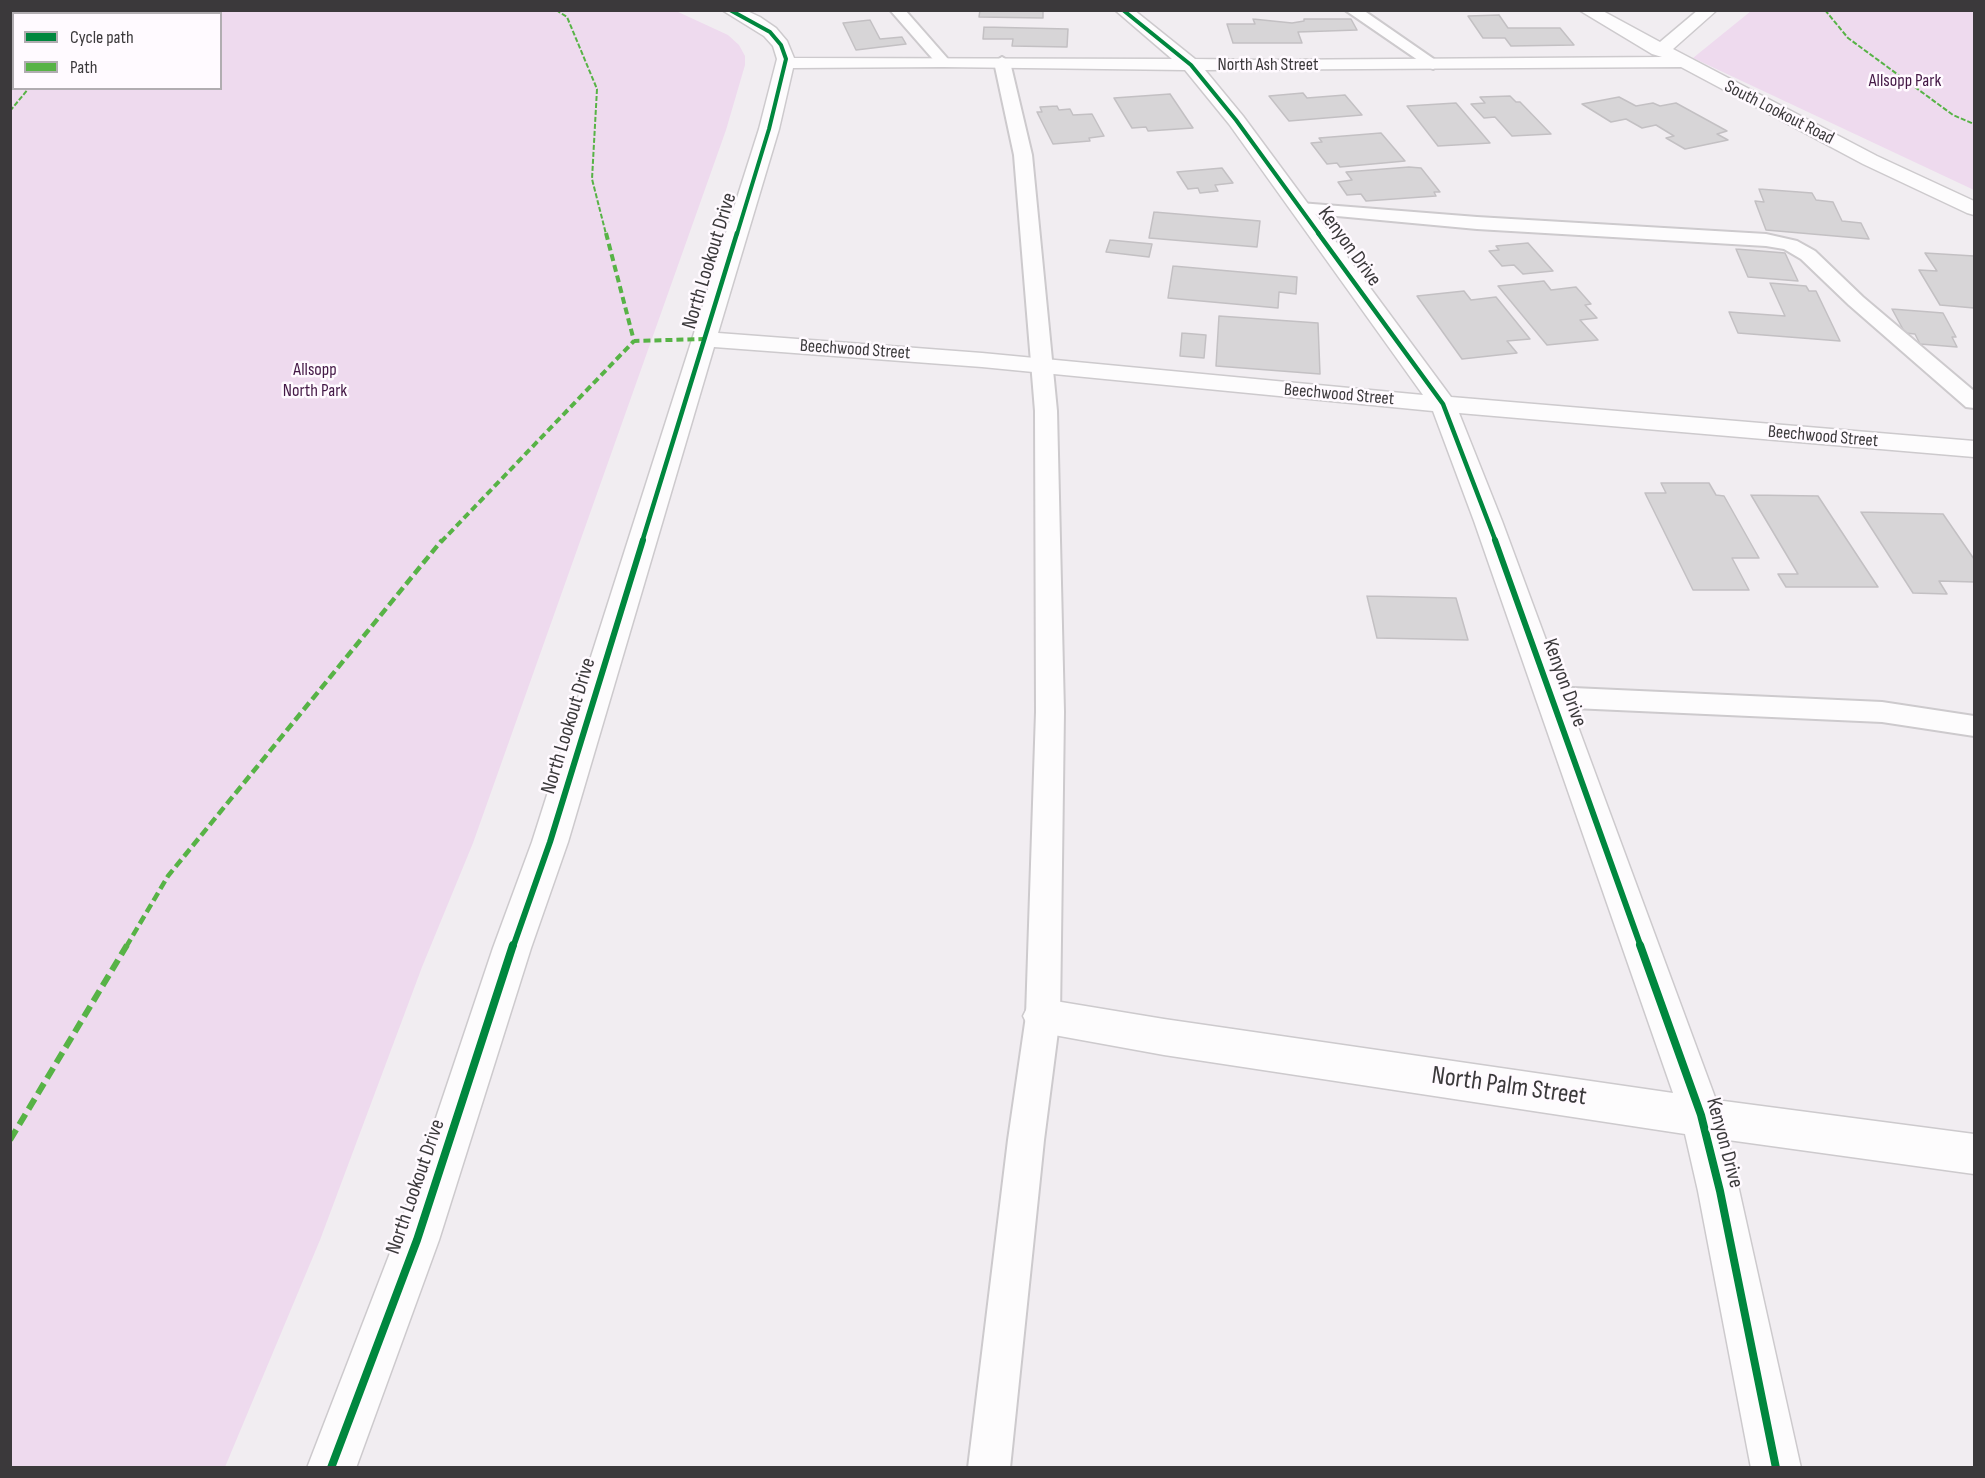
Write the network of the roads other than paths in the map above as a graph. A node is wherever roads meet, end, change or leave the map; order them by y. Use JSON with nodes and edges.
{"nodes":[{"id":1,"x":730,"y":10,"type":"edge"},
{"id":2,"x":897,"y":10,"type":"edge"},
{"id":3,"x":1123,"y":10,"type":"edge"},
{"id":4,"x":1352,"y":10,"type":"edge"},
{"id":5,"x":1587,"y":10,"type":"edge"},
{"id":6,"x":1709,"y":10,"type":"edge"},
{"id":7,"x":1658,"y":50,"type":"junction"},
{"id":8,"x":943,"y":62,"type":"junction"},
{"id":9,"x":1002,"y":62,"type":"junction"},
{"id":10,"x":1680,"y":62,"type":"junction"},
{"id":11,"x":784,"y":63,"type":"junction"},
{"id":12,"x":1432,"y":64,"type":"junction"},
{"id":13,"x":1191,"y":65,"type":"junction"},
{"id":14,"x":1300,"y":208,"type":"junction"},
{"id":15,"x":1974,"y":209,"type":"edge"},
{"id":16,"x":703,"y":339,"type":"junction"},
{"id":17,"x":1042,"y":368,"type":"junction"},
{"id":18,"x":1974,"y":402,"type":"edge"},
{"id":19,"x":1443,"y":404,"type":"junction"},
{"id":20,"x":1974,"y":449,"type":"edge"},
{"id":21,"x":1551,"y":697,"type":"junction"},
{"id":22,"x":1974,"y":726,"type":"edge"},
{"id":23,"x":1043,"y":1016,"type":"junction"},
{"id":24,"x":1701,"y":1115,"type":"junction"},
{"id":25,"x":1974,"y":1154,"type":"edge"},
{"id":26,"x":331,"y":1467,"type":"edge"},
{"id":27,"x":989,"y":1467,"type":"edge"},
{"id":28,"x":1776,"y":1467,"type":"edge"}],
"edges":[{"from":1,"to":11,"type":"street"},
{"from":2,"to":8,"type":"lane"},
{"from":3,"to":13,"type":"street","name":"Kenyon Drive"},
{"from":4,"to":12,"type":"lane"},
{"from":5,"to":7,"type":"street","name":"South Lookout Road"},
{"from":6,"to":7,"type":"street"},
{"from":7,"to":10,"type":"street","name":"South Lookout Road"},
{"from":8,"to":9,"type":"street","name":"North Ash Street"},
{"from":8,"to":11,"type":"street","name":"North Ash Street"},
{"from":9,"to":13,"type":"street","name":"North Ash Street"},
{"from":9,"to":17,"type":"lane"},
{"from":10,"to":12,"type":"street","name":"North Ash Street"},
{"from":10,"to":15,"type":"street","name":"South Lookout Road"},
{"from":11,"to":16,"type":"street","name":"North Lookout Drive"},
{"from":12,"to":13,"type":"street","name":"North Ash Street"},
{"from":13,"to":14,"type":"street","name":"Kenyon Drive"},
{"from":14,"to":18,"type":"lane"},
{"from":14,"to":19,"type":"street","name":"Kenyon Drive"},
{"from":16,"to":17,"type":"street","name":"Beechwood Street"},
{"from":16,"to":26,"type":"street","name":"North Lookout Drive"},
{"from":17,"to":19,"type":"street","name":"Beechwood Street"},
{"from":17,"to":23,"type":"lane"},
{"from":19,"to":20,"type":"street","name":"Beechwood Street"},
{"from":19,"to":21,"type":"street","name":"Kenyon Drive"},
{"from":21,"to":22,"type":"lane"},
{"from":21,"to":24,"type":"street","name":"Kenyon Drive"},
{"from":23,"to":24,"type":"street","name":"North Palm Street"},
{"from":23,"to":27,"type":"lane"},
{"from":24,"to":25,"type":"street","name":"North Palm Street"},
{"from":24,"to":28,"type":"street","name":"Kenyon Drive"}]}
